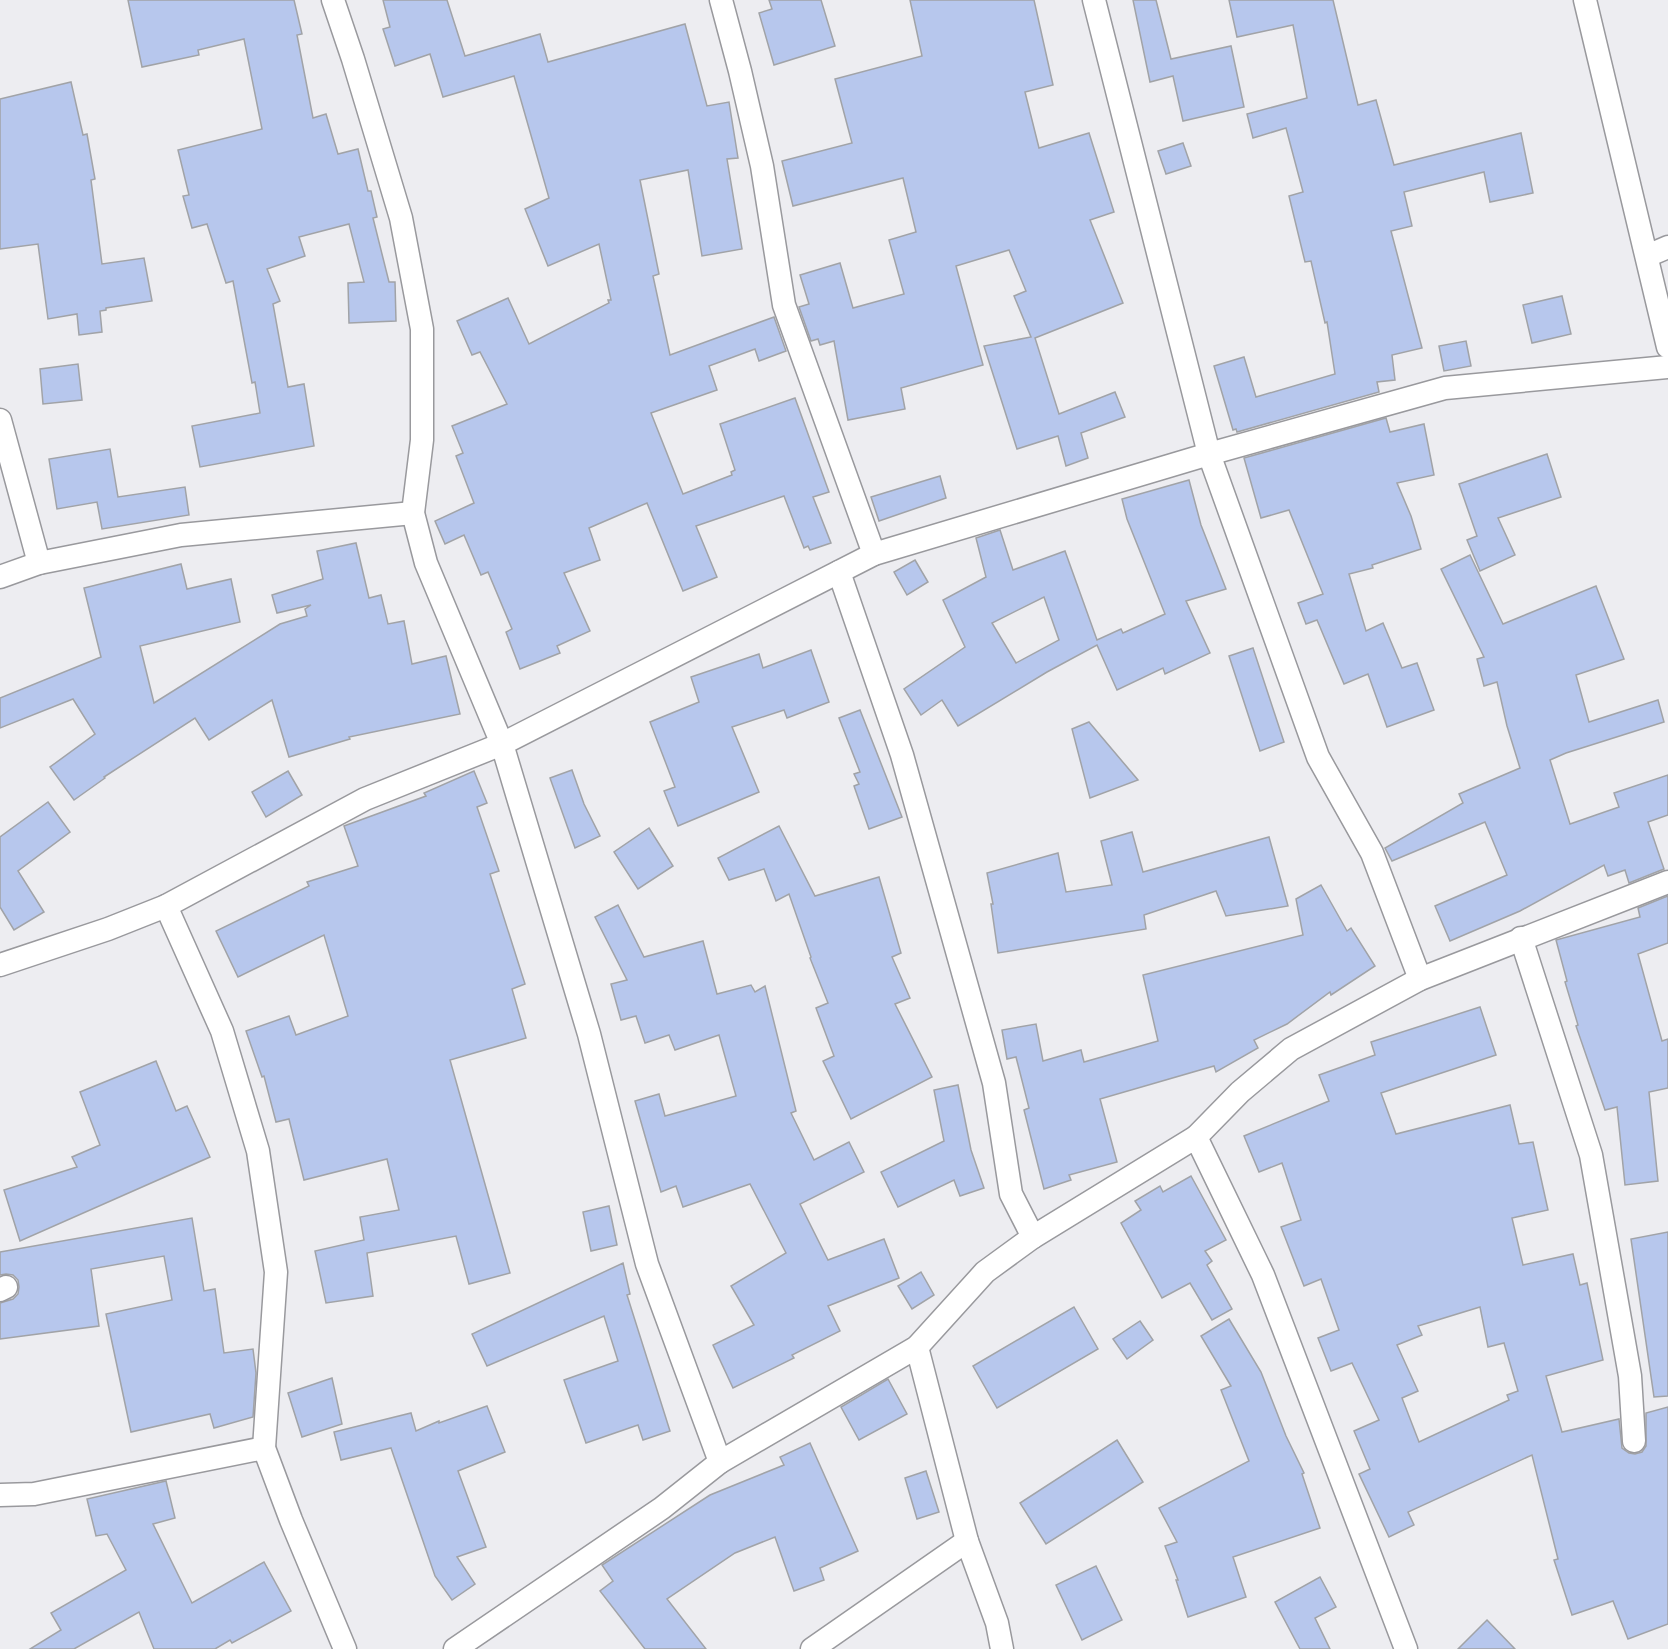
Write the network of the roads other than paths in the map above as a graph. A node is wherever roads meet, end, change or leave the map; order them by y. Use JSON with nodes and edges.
{"nodes":[{"id":1,"x":333,"y":0,"type":"edge"},
{"id":2,"x":721,"y":0,"type":"edge"},
{"id":3,"x":1094,"y":0,"type":"edge"},
{"id":4,"x":1585,"y":0,"type":"edge"},
{"id":5,"x":1668,"y":247,"type":"edge"},
{"id":6,"x":1647,"y":256,"type":"junction"},
{"id":7,"x":1668,"y":347,"type":"edge"},
{"id":8,"x":1668,"y":366,"type":"edge"},
{"id":9,"x":0,"y":420,"type":"edge"},
{"id":10,"x":1209,"y":454,"type":"junction"},
{"id":11,"x":412,"y":513,"type":"junction"},
{"id":12,"x":874,"y":554,"type":"junction"},
{"id":13,"x":39,"y":563,"type":"junction"},
{"id":14,"x":838,"y":572,"type":"junction"},
{"id":15,"x":0,"y":577,"type":"edge"},
{"id":16,"x":502,"y":744,"type":"junction"},
{"id":17,"x":1668,"y":882,"type":"edge"},
{"id":18,"x":166,"y":906,"type":"junction"},
{"id":19,"x":1521,"y":938,"type":"junction"},
{"id":20,"x":0,"y":965,"type":"edge"},
{"id":21,"x":1420,"y":979,"type":"junction"},
{"id":22,"x":1197,"y":1137,"type":"junction"},
{"id":23,"x":1033,"y":1237,"type":"junction"},
{"id":24,"x":917,"y":1347,"type":"junction"},
{"id":25,"x":1634,"y":1441,"type":"dead end"},
{"id":26,"x":264,"y":1448,"type":"junction"},
{"id":27,"x":720,"y":1462,"type":"junction"},
{"id":28,"x":0,"y":1495,"type":"edge"},
{"id":29,"x":967,"y":1541,"type":"junction"},
{"id":30,"x":345,"y":1649,"type":"edge"},
{"id":31,"x":455,"y":1649,"type":"edge"},
{"id":32,"x":812,"y":1649,"type":"edge"},
{"id":33,"x":1002,"y":1649,"type":"edge"},
{"id":34,"x":1406,"y":1649,"type":"edge"}],
"edges":[{"from":1,"to":11,"type":"street"},
{"from":2,"to":12,"type":"street"},
{"from":3,"to":10,"type":"street"},
{"from":4,"to":6,"type":"street"},
{"from":5,"to":6,"type":"street"},
{"from":6,"to":7,"type":"street"},
{"from":8,"to":10,"type":"street"},
{"from":9,"to":13,"type":"street"},
{"from":10,"to":12,"type":"street"},
{"from":10,"to":21,"type":"street"},
{"from":11,"to":13,"type":"street"},
{"from":11,"to":16,"type":"street"},
{"from":12,"to":14,"type":"street"},
{"from":13,"to":15,"type":"street"},
{"from":14,"to":16,"type":"street"},
{"from":14,"to":23,"type":"street"},
{"from":16,"to":18,"type":"street"},
{"from":16,"to":27,"type":"street"},
{"from":17,"to":19,"type":"street"},
{"from":18,"to":20,"type":"street"},
{"from":18,"to":26,"type":"street"},
{"from":19,"to":21,"type":"street"},
{"from":19,"to":25,"type":"street"},
{"from":21,"to":22,"type":"street"},
{"from":22,"to":23,"type":"street"},
{"from":22,"to":34,"type":"street"},
{"from":23,"to":24,"type":"street"},
{"from":24,"to":27,"type":"street"},
{"from":24,"to":29,"type":"street"},
{"from":26,"to":28,"type":"street"},
{"from":26,"to":30,"type":"street"},
{"from":27,"to":31,"type":"street"},
{"from":29,"to":32,"type":"street"},
{"from":29,"to":33,"type":"street"}]}
